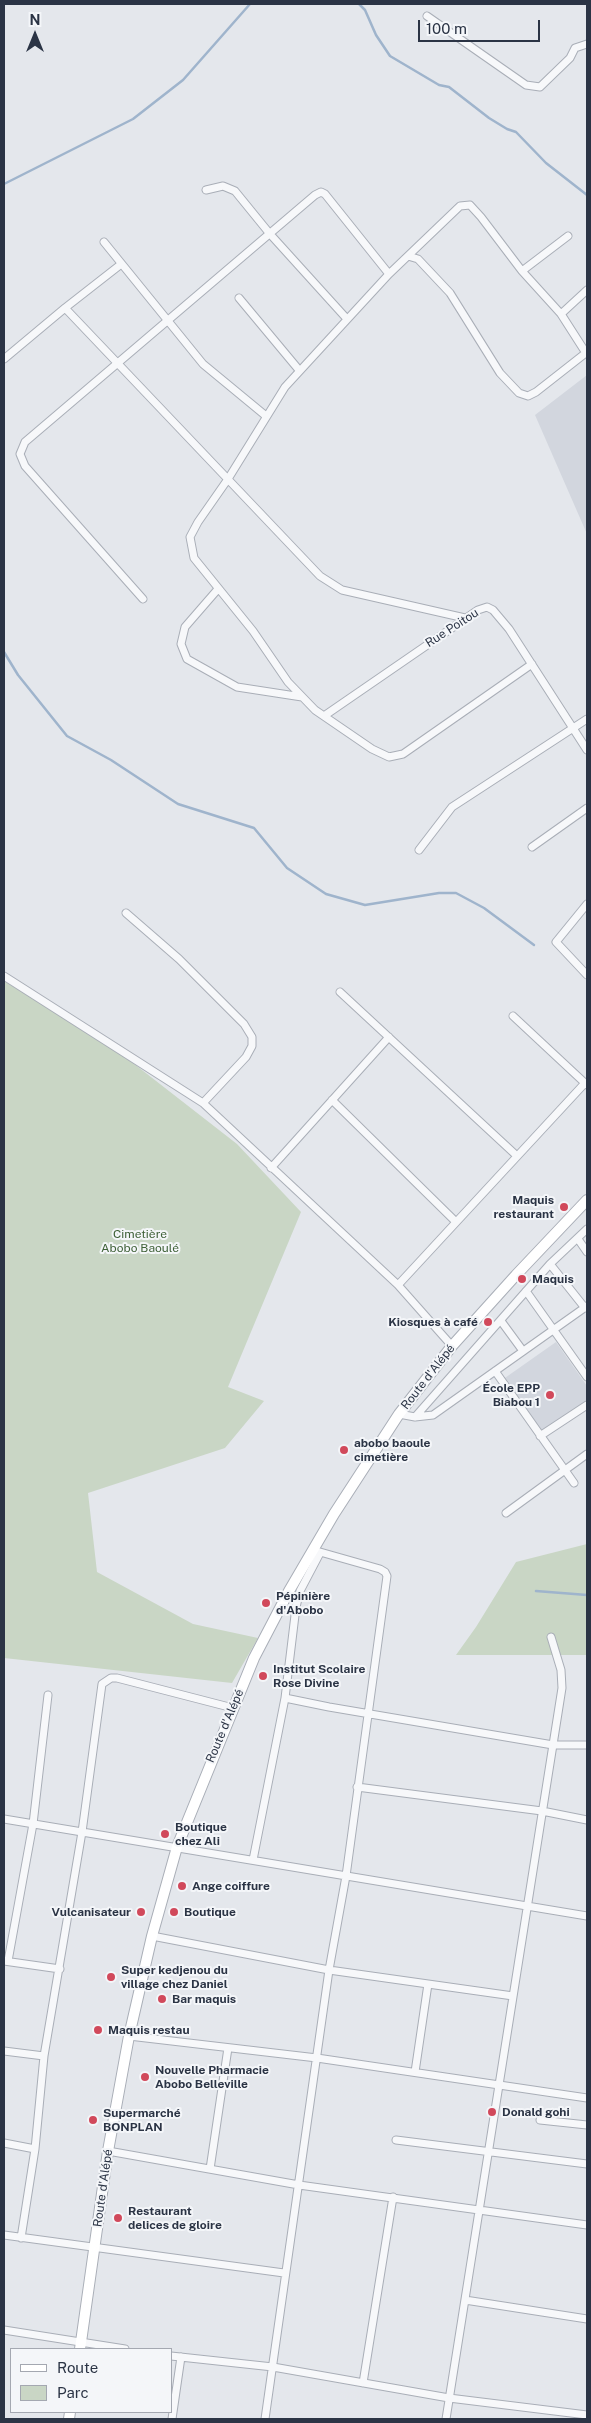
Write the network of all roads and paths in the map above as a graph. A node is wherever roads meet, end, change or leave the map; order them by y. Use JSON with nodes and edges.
{"nodes":[{"id":1,"x":427,"y":16,"type":"dead end"},
{"id":2,"x":587,"y":44,"type":"edge"},
{"id":3,"x":206,"y":190,"type":"dead end"},
{"id":4,"x":270,"y":234,"type":"junction"},
{"id":5,"x":568,"y":236,"type":"dead end"},
{"id":6,"x":104,"y":242,"type":"dead end"},
{"id":7,"x":408,"y":256,"type":"junction"},
{"id":8,"x":120,"y":265,"type":"junction"},
{"id":9,"x":522,"y":271,"type":"junction"},
{"id":10,"x":389,"y":274,"type":"junction"},
{"id":11,"x":587,"y":290,"type":"edge"},
{"id":12,"x":239,"y":298,"type":"dead end"},
{"id":13,"x":65,"y":308,"type":"junction"},
{"id":14,"x":561,"y":314,"type":"junction"},
{"id":15,"x":347,"y":319,"type":"junction"},
{"id":16,"x":168,"y":322,"type":"junction"},
{"id":17,"x":586,"y":353,"type":"edge"},
{"id":18,"x":4,"y":359,"type":"edge"},
{"id":19,"x":119,"y":363,"type":"junction"},
{"id":20,"x":299,"y":370,"type":"junction"},
{"id":21,"x":266,"y":416,"type":"junction"},
{"id":22,"x":228,"y":479,"type":"junction"},
{"id":23,"x":218,"y":589,"type":"junction"},
{"id":24,"x":143,"y":599,"type":"dead end"},
{"id":25,"x":466,"y":618,"type":"junction"},
{"id":26,"x":532,"y":664,"type":"junction"},
{"id":27,"x":302,"y":697,"type":"junction"},
{"id":28,"x":324,"y":716,"type":"junction"},
{"id":29,"x":587,"y":719,"type":"edge"},
{"id":30,"x":573,"y":729,"type":"junction"},
{"id":31,"x":587,"y":750,"type":"edge"},
{"id":32,"x":587,"y":808,"type":"edge"},
{"id":33,"x":532,"y":848,"type":"dead end"},
{"id":34,"x":419,"y":850,"type":"dead end"},
{"id":35,"x":587,"y":904,"type":"edge"},
{"id":36,"x":126,"y":913,"type":"dead end"},
{"id":37,"x":587,"y":975,"type":"edge"},
{"id":38,"x":4,"y":976,"type":"edge"},
{"id":39,"x":340,"y":992,"type":"dead end"},
{"id":40,"x":513,"y":1016,"type":"dead end"},
{"id":41,"x":388,"y":1037,"type":"junction"},
{"id":42,"x":586,"y":1084,"type":"edge"},
{"id":43,"x":332,"y":1100,"type":"junction"},
{"id":44,"x":203,"y":1103,"type":"junction"},
{"id":45,"x":517,"y":1156,"type":"junction"},
{"id":46,"x":271,"y":1168,"type":"junction"},
{"id":47,"x":587,"y":1200,"type":"edge"},
{"id":48,"x":456,"y":1222,"type":"junction"},
{"id":49,"x":587,"y":1229,"type":"edge"},
{"id":50,"x":578,"y":1239,"type":"junction"},
{"id":51,"x":587,"y":1252,"type":"edge"},
{"id":52,"x":550,"y":1264,"type":"junction"},
{"id":53,"x":398,"y":1285,"type":"junction"},
{"id":54,"x":526,"y":1291,"type":"junction"},
{"id":55,"x":586,"y":1307,"type":"edge"},
{"id":56,"x":500,"y":1321,"type":"junction"},
{"id":57,"x":553,"y":1330,"type":"junction"},
{"id":58,"x":452,"y":1346,"type":"junction"},
{"id":59,"x":523,"y":1352,"type":"junction"},
{"id":60,"x":495,"y":1371,"type":"junction"},
{"id":61,"x":587,"y":1377,"type":"edge"},
{"id":62,"x":587,"y":1405,"type":"edge"},
{"id":63,"x":398,"y":1414,"type":"junction"},
{"id":64,"x":415,"y":1417,"type":"junction"},
{"id":65,"x":540,"y":1436,"type":"junction"},
{"id":66,"x":587,"y":1454,"type":"edge"},
{"id":67,"x":565,"y":1470,"type":"junction"},
{"id":68,"x":574,"y":1483,"type":"dead end"},
{"id":69,"x":506,"y":1513,"type":"dead end"},
{"id":70,"x":316,"y":1551,"type":"junction"},
{"id":71,"x":551,"y":1637,"type":"dead end"},
{"id":72,"x":48,"y":1695,"type":"dead end"},
{"id":73,"x":285,"y":1698,"type":"junction"},
{"id":74,"x":233,"y":1708,"type":"junction"},
{"id":75,"x":368,"y":1713,"type":"junction"},
{"id":76,"x":587,"y":1744,"type":"edge"},
{"id":77,"x":553,"y":1745,"type":"junction"},
{"id":78,"x":357,"y":1787,"type":"junction"},
{"id":79,"x":542,"y":1812,"type":"junction"},
{"id":80,"x":4,"y":1819,"type":"edge"},
{"id":81,"x":587,"y":1820,"type":"edge"},
{"id":82,"x":33,"y":1824,"type":"junction"},
{"id":83,"x":82,"y":1832,"type":"junction"},
{"id":84,"x":177,"y":1847,"type":"junction"},
{"id":85,"x":253,"y":1860,"type":"junction"},
{"id":86,"x":346,"y":1876,"type":"junction"},
{"id":87,"x":527,"y":1906,"type":"junction"},
{"id":88,"x":587,"y":1916,"type":"edge"},
{"id":89,"x":152,"y":1936,"type":"junction"},
{"id":90,"x":6,"y":1961,"type":"edge"},
{"id":91,"x":60,"y":1969,"type":"junction"},
{"id":92,"x":329,"y":1970,"type":"junction"},
{"id":93,"x":428,"y":1984,"type":"junction"},
{"id":94,"x":513,"y":1996,"type":"junction"},
{"id":95,"x":129,"y":2036,"type":"junction"},
{"id":96,"x":228,"y":2048,"type":"junction"},
{"id":97,"x":4,"y":2051,"type":"edge"},
{"id":98,"x":44,"y":2056,"type":"junction"},
{"id":99,"x":317,"y":2058,"type":"junction"},
{"id":100,"x":415,"y":2072,"type":"junction"},
{"id":101,"x":500,"y":2085,"type":"junction"},
{"id":102,"x":587,"y":2098,"type":"edge"},
{"id":103,"x":540,"y":2120,"type":"dead end"},
{"id":104,"x":587,"y":2126,"type":"edge"},
{"id":105,"x":396,"y":2140,"type":"dead end"},
{"id":106,"x":4,"y":2143,"type":"edge"},
{"id":107,"x":35,"y":2149,"type":"junction"},
{"id":108,"x":108,"y":2151,"type":"junction"},
{"id":109,"x":489,"y":2151,"type":"junction"},
{"id":110,"x":587,"y":2164,"type":"edge"},
{"id":111,"x":210,"y":2169,"type":"junction"},
{"id":112,"x":299,"y":2185,"type":"junction"},
{"id":113,"x":393,"y":2197,"type":"junction"},
{"id":114,"x":480,"y":2208,"type":"junction"},
{"id":115,"x":587,"y":2224,"type":"edge"},
{"id":116,"x":4,"y":2235,"type":"edge"},
{"id":117,"x":21,"y":2238,"type":"junction"},
{"id":118,"x":95,"y":2246,"type":"junction"},
{"id":119,"x":284,"y":2273,"type":"junction"},
{"id":120,"x":465,"y":2300,"type":"junction"},
{"id":121,"x":587,"y":2319,"type":"edge"},
{"id":122,"x":4,"y":2330,"type":"edge"},
{"id":123,"x":80,"y":2346,"type":"edge"},
{"id":124,"x":110,"y":2348,"type":"edge"},
{"id":125,"x":172,"y":2356,"type":"edge"},
{"id":126,"x":181,"y":2357,"type":"junction"},
{"id":127,"x":273,"y":2367,"type":"junction"},
{"id":128,"x":363,"y":2383,"type":"junction"},
{"id":129,"x":448,"y":2398,"type":"junction"},
{"id":130,"x":587,"y":2415,"type":"edge"},
{"id":131,"x":172,"y":2419,"type":"edge"},
{"id":132,"x":264,"y":2419,"type":"edge"},
{"id":133,"x":446,"y":2419,"type":"edge"}],
"edges":[{"from":1,"to":2,"type":"street"},
{"from":3,"to":4,"type":"street"},
{"from":4,"to":10,"type":"street"},
{"from":4,"to":15,"type":"street"},
{"from":4,"to":16,"type":"street"},
{"from":5,"to":9,"type":"street"},
{"from":6,"to":8,"type":"street"},
{"from":7,"to":9,"type":"street"},
{"from":7,"to":10,"type":"street"},
{"from":7,"to":17,"type":"street"},
{"from":8,"to":13,"type":"street"},
{"from":8,"to":16,"type":"street"},
{"from":9,"to":14,"type":"street"},
{"from":10,"to":15,"type":"street"},
{"from":11,"to":14,"type":"street"},
{"from":12,"to":20,"type":"street"},
{"from":13,"to":18,"type":"street"},
{"from":13,"to":19,"type":"street"},
{"from":14,"to":17,"type":"street"},
{"from":15,"to":20,"type":"street"},
{"from":16,"to":19,"type":"street"},
{"from":16,"to":21,"type":"street"},
{"from":19,"to":22,"type":"street"},
{"from":19,"to":24,"type":"street"},
{"from":20,"to":21,"type":"street"},
{"from":21,"to":22,"type":"street"},
{"from":22,"to":23,"type":"street"},
{"from":22,"to":25,"type":"street"},
{"from":23,"to":27,"type":"street"},
{"from":23,"to":27,"type":"street"},
{"from":25,"to":26,"type":"street","name":"Rue Poitou"},
{"from":25,"to":28,"type":"street","name":"Rue Poitou"},
{"from":26,"to":28,"type":"street"},
{"from":26,"to":30,"type":"street","name":"Rue Poitou"},
{"from":27,"to":28,"type":"street"},
{"from":29,"to":30,"type":"street"},
{"from":30,"to":31,"type":"street","name":"Rue Poitou"},
{"from":30,"to":34,"type":"street"},
{"from":32,"to":33,"type":"street"},
{"from":35,"to":37,"type":"street"},
{"from":36,"to":44,"type":"street"},
{"from":38,"to":44,"type":"street"},
{"from":39,"to":41,"type":"street"},
{"from":40,"to":42,"type":"street"},
{"from":41,"to":43,"type":"street"},
{"from":41,"to":45,"type":"street"},
{"from":42,"to":45,"type":"street"},
{"from":43,"to":46,"type":"street"},
{"from":43,"to":48,"type":"street"},
{"from":44,"to":46,"type":"street"},
{"from":45,"to":48,"type":"street"},
{"from":46,"to":53,"type":"street"},
{"from":47,"to":58,"type":"main road","name":"Route d'Alépé"},
{"from":48,"to":53,"type":"street"},
{"from":49,"to":50,"type":"street"},
{"from":50,"to":51,"type":"street"},
{"from":50,"to":52,"type":"street"},
{"from":52,"to":54,"type":"street"},
{"from":52,"to":55,"type":"street"},
{"from":53,"to":58,"type":"street"},
{"from":54,"to":56,"type":"street"},
{"from":54,"to":57,"type":"street"},
{"from":55,"to":57,"type":"street"},
{"from":56,"to":59,"type":"street"},
{"from":56,"to":64,"type":"street"},
{"from":57,"to":59,"type":"street"},
{"from":57,"to":61,"type":"street"},
{"from":58,"to":63,"type":"main road","name":"Route d'Alépé"},
{"from":59,"to":60,"type":"street"},
{"from":60,"to":64,"type":"street"},
{"from":60,"to":65,"type":"street"},
{"from":62,"to":65,"type":"street"},
{"from":63,"to":64,"type":"street"},
{"from":63,"to":70,"type":"main road","name":"Route d'Alépé"},
{"from":65,"to":67,"type":"street"},
{"from":66,"to":67,"type":"street"},
{"from":67,"to":68,"type":"street"},
{"from":67,"to":69,"type":"street"},
{"from":70,"to":73,"type":"street"},
{"from":70,"to":74,"type":"main road","name":"Route d'Alépé"},
{"from":70,"to":75,"type":"street"},
{"from":71,"to":77,"type":"street"},
{"from":72,"to":82,"type":"street"},
{"from":73,"to":75,"type":"street"},
{"from":73,"to":85,"type":"street"},
{"from":74,"to":83,"type":"street"},
{"from":74,"to":84,"type":"main road","name":"Route d'Alépé"},
{"from":75,"to":77,"type":"street"},
{"from":75,"to":78,"type":"street"},
{"from":76,"to":77,"type":"street"},
{"from":77,"to":79,"type":"street"},
{"from":78,"to":79,"type":"street"},
{"from":78,"to":86,"type":"street"},
{"from":79,"to":81,"type":"street"},
{"from":79,"to":87,"type":"street"},
{"from":80,"to":82,"type":"street"},
{"from":82,"to":83,"type":"street"},
{"from":82,"to":90,"type":"street"},
{"from":83,"to":84,"type":"street"},
{"from":83,"to":91,"type":"street"},
{"from":84,"to":85,"type":"street"},
{"from":84,"to":89,"type":"main road","name":"Route d'Alépé"},
{"from":85,"to":86,"type":"street"},
{"from":86,"to":87,"type":"street"},
{"from":86,"to":92,"type":"street"},
{"from":87,"to":88,"type":"street"},
{"from":87,"to":94,"type":"street"},
{"from":89,"to":92,"type":"street"},
{"from":89,"to":95,"type":"main road","name":"Route d'Alépé"},
{"from":90,"to":91,"type":"street"},
{"from":91,"to":98,"type":"street"},
{"from":92,"to":93,"type":"street"},
{"from":92,"to":99,"type":"street"},
{"from":93,"to":94,"type":"street"},
{"from":93,"to":100,"type":"street"},
{"from":94,"to":101,"type":"street"},
{"from":95,"to":96,"type":"street"},
{"from":95,"to":108,"type":"main road","name":"Route d'Alépé"},
{"from":96,"to":99,"type":"street"},
{"from":96,"to":111,"type":"street"},
{"from":97,"to":98,"type":"street"},
{"from":98,"to":107,"type":"street"},
{"from":99,"to":100,"type":"street"},
{"from":99,"to":112,"type":"street"},
{"from":100,"to":101,"type":"street"},
{"from":101,"to":102,"type":"street"},
{"from":101,"to":109,"type":"street"},
{"from":103,"to":104,"type":"street"},
{"from":105,"to":109,"type":"street"},
{"from":106,"to":107,"type":"street"},
{"from":107,"to":117,"type":"street"},
{"from":108,"to":111,"type":"street"},
{"from":108,"to":118,"type":"main road","name":"Route d'Alépé"},
{"from":109,"to":110,"type":"street"},
{"from":109,"to":114,"type":"street"},
{"from":111,"to":112,"type":"street"},
{"from":112,"to":113,"type":"street"},
{"from":112,"to":119,"type":"street"},
{"from":113,"to":114,"type":"street"},
{"from":113,"to":128,"type":"street"},
{"from":114,"to":115,"type":"street"},
{"from":114,"to":120,"type":"street"},
{"from":116,"to":117,"type":"street"},
{"from":117,"to":118,"type":"street"},
{"from":118,"to":119,"type":"street"},
{"from":118,"to":123,"type":"main road","name":"Route d'Alépé"},
{"from":119,"to":127,"type":"street"},
{"from":120,"to":121,"type":"street"},
{"from":120,"to":129,"type":"street"},
{"from":122,"to":123,"type":"street"},
{"from":123,"to":124,"type":"street"},
{"from":125,"to":126,"type":"street"},
{"from":126,"to":127,"type":"street"},
{"from":126,"to":131,"type":"street"},
{"from":127,"to":128,"type":"street"},
{"from":127,"to":132,"type":"street"},
{"from":128,"to":129,"type":"street"},
{"from":129,"to":130,"type":"street"},
{"from":129,"to":133,"type":"street"}]}
